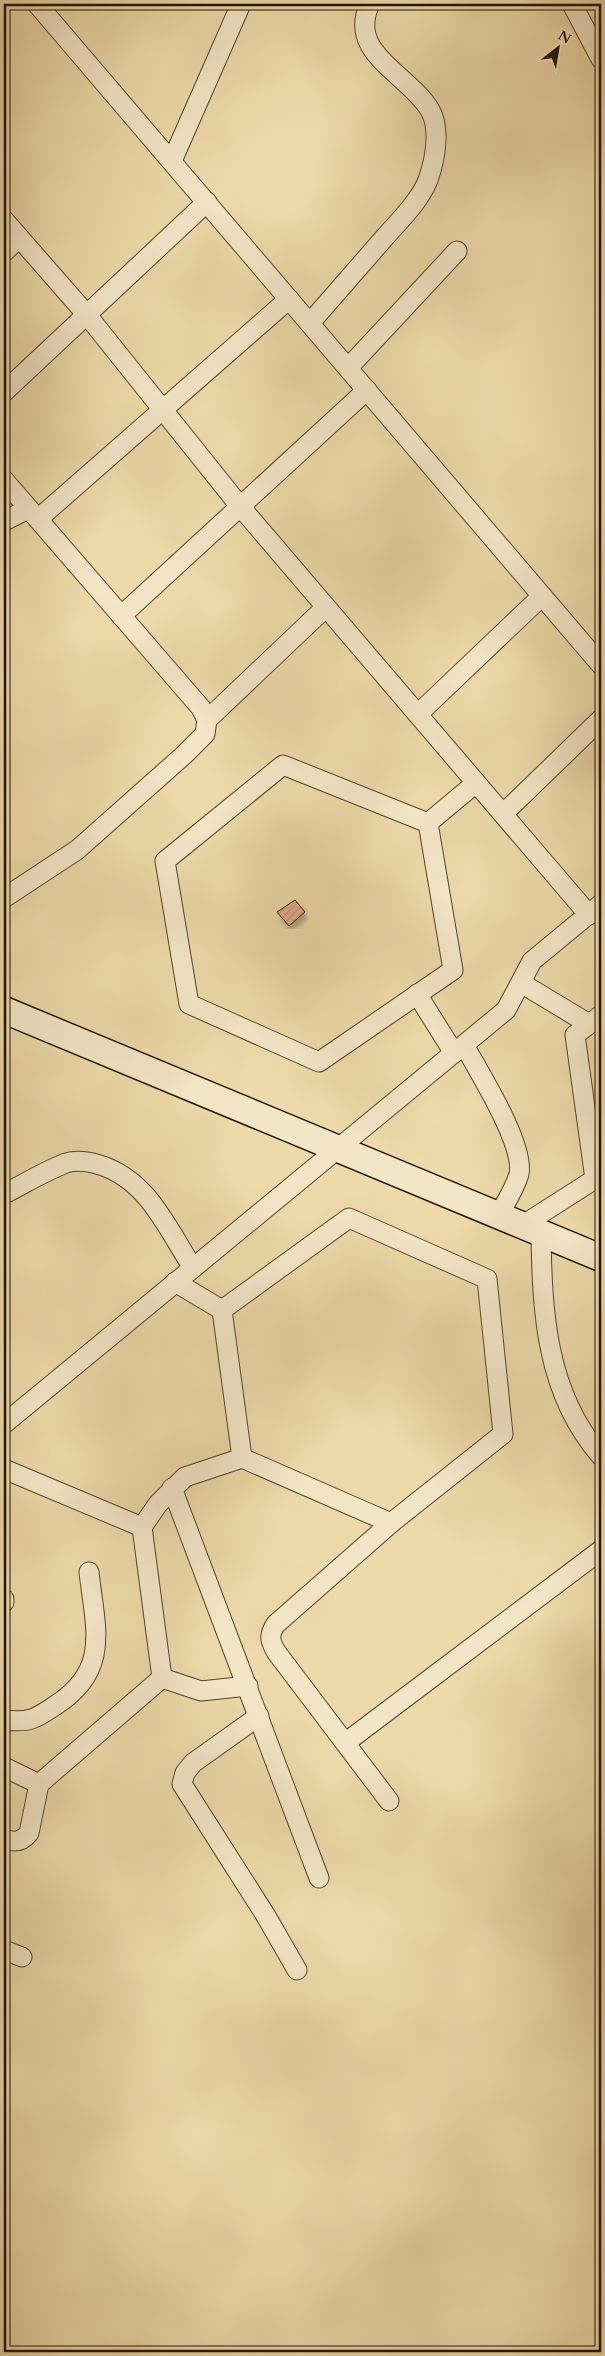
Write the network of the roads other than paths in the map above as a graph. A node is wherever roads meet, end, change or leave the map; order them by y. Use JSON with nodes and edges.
{"nodes":[{"id":1,"x":37,"y":4,"type":"edge"},
{"id":2,"x":241,"y":4,"type":"edge"},
{"id":3,"x":370,"y":4,"type":"edge"},
{"id":4,"x":572,"y":4,"type":"edge"},
{"id":5,"x":601,"y":59,"type":"edge"},
{"id":6,"x":172,"y":161,"type":"junction"},
{"id":7,"x":207,"y":202,"type":"junction"},
{"id":8,"x":4,"y":220,"type":"edge"},
{"id":9,"x":19,"y":238,"type":"junction"},
{"id":10,"x":457,"y":251,"type":"dead end"},
{"id":11,"x":4,"y":252,"type":"edge"},
{"id":12,"x":289,"y":300,"type":"junction"},
{"id":13,"x":87,"y":316,"type":"junction"},
{"id":14,"x":310,"y":323,"type":"junction"},
{"id":15,"x":348,"y":368,"type":"junction"},
{"id":16,"x":367,"y":390,"type":"junction"},
{"id":17,"x":4,"y":392,"type":"edge"},
{"id":18,"x":163,"y":409,"type":"junction"},
{"id":19,"x":4,"y":480,"type":"edge"},
{"id":20,"x":239,"y":505,"type":"junction"},
{"id":21,"x":33,"y":514,"type":"junction"},
{"id":22,"x":4,"y":521,"type":"edge"},
{"id":23,"x":542,"y":596,"type":"junction"},
{"id":24,"x":326,"y":606,"type":"junction"},
{"id":25,"x":121,"y":616,"type":"junction"},
{"id":26,"x":601,"y":666,"type":"edge"},
{"id":27,"x":418,"y":714,"type":"junction"},
{"id":28,"x":601,"y":718,"type":"edge"},
{"id":29,"x":207,"y":720,"type":"junction"},
{"id":30,"x":476,"y":782,"type":"junction"},
{"id":31,"x":503,"y":814,"type":"junction"},
{"id":32,"x":428,"y":823,"type":"junction"},
{"id":33,"x":4,"y":898,"type":"edge"},
{"id":34,"x":595,"y":910,"type":"edge"},
{"id":35,"x":521,"y":983,"type":"junction"},
{"id":36,"x":417,"y":994,"type":"junction"},
{"id":37,"x":4,"y":1010,"type":"edge"},
{"id":38,"x":595,"y":1020,"type":"edge"},
{"id":39,"x":459,"y":1049,"type":"junction"},
{"id":40,"x":339,"y":1148,"type":"junction"},
{"id":41,"x":598,"y":1181,"type":"edge"},
{"id":42,"x":4,"y":1194,"type":"edge"},
{"id":43,"x":499,"y":1215,"type":"junction"},
{"id":44,"x":532,"y":1229,"type":"junction"},
{"id":45,"x":601,"y":1258,"type":"edge"},
{"id":46,"x":193,"y":1268,"type":"junction"},
{"id":47,"x":175,"y":1282,"type":"junction"},
{"id":48,"x":222,"y":1310,"type":"junction"},
{"id":49,"x":4,"y":1424,"type":"edge"},
{"id":50,"x":601,"y":1456,"type":"edge"},
{"id":51,"x":242,"y":1458,"type":"junction"},
{"id":52,"x":4,"y":1469,"type":"edge"},
{"id":53,"x":172,"y":1488,"type":"junction"},
{"id":54,"x":391,"y":1522,"type":"junction"},
{"id":55,"x":142,"y":1528,"type":"junction"},
{"id":56,"x":601,"y":1550,"type":"edge"},
{"id":57,"x":90,"y":1572,"type":"dead end"},
{"id":58,"x":162,"y":1678,"type":"junction"},
{"id":59,"x":248,"y":1686,"type":"junction"},
{"id":60,"x":259,"y":1716,"type":"junction"},
{"id":61,"x":4,"y":1720,"type":"edge"},
{"id":62,"x":345,"y":1743,"type":"junction"},
{"id":63,"x":4,"y":1767,"type":"edge"},
{"id":64,"x":39,"y":1784,"type":"junction"},
{"id":65,"x":389,"y":1801,"type":"dead end"},
{"id":66,"x":4,"y":1839,"type":"edge"},
{"id":67,"x":319,"y":1878,"type":"dead end"},
{"id":68,"x":4,"y":1950,"type":"edge"},
{"id":69,"x":22,"y":1958,"type":"dead end"},
{"id":70,"x":297,"y":1970,"type":"dead end"}],
"edges":[{"from":1,"to":6,"type":"street"},
{"from":2,"to":6,"type":"street"},
{"from":3,"to":14,"type":"street"},
{"from":4,"to":5,"type":"street"},
{"from":6,"to":7,"type":"street"},
{"from":7,"to":12,"type":"street"},
{"from":7,"to":13,"type":"street"},
{"from":8,"to":9,"type":"street"},
{"from":9,"to":11,"type":"street"},
{"from":9,"to":13,"type":"street"},
{"from":10,"to":15,"type":"street"},
{"from":12,"to":14,"type":"street"},
{"from":12,"to":18,"type":"street"},
{"from":13,"to":17,"type":"street"},
{"from":13,"to":18,"type":"street"},
{"from":14,"to":15,"type":"street"},
{"from":15,"to":16,"type":"street"},
{"from":16,"to":20,"type":"street"},
{"from":16,"to":23,"type":"street"},
{"from":18,"to":20,"type":"street"},
{"from":18,"to":21,"type":"street"},
{"from":19,"to":21,"type":"street"},
{"from":20,"to":24,"type":"street"},
{"from":20,"to":25,"type":"street"},
{"from":21,"to":22,"type":"street"},
{"from":21,"to":25,"type":"street"},
{"from":23,"to":26,"type":"street"},
{"from":23,"to":27,"type":"street"},
{"from":24,"to":27,"type":"street"},
{"from":24,"to":29,"type":"street"},
{"from":25,"to":29,"type":"street"},
{"from":27,"to":30,"type":"street"},
{"from":28,"to":31,"type":"street"},
{"from":29,"to":33,"type":"street"},
{"from":30,"to":31,"type":"street"},
{"from":30,"to":32,"type":"street"},
{"from":31,"to":34,"type":"street"},
{"from":32,"to":36,"type":"street"},
{"from":32,"to":36,"type":"street"},
{"from":34,"to":35,"type":"street"},
{"from":35,"to":38,"type":"street"},
{"from":35,"to":39,"type":"street"},
{"from":36,"to":39,"type":"street"},
{"from":37,"to":40,"type":"street"},
{"from":38,"to":41,"type":"street"},
{"from":39,"to":40,"type":"street"},
{"from":39,"to":43,"type":"street"},
{"from":40,"to":43,"type":"street"},
{"from":40,"to":46,"type":"street"},
{"from":41,"to":44,"type":"street"},
{"from":42,"to":46,"type":"street"},
{"from":43,"to":44,"type":"street"},
{"from":44,"to":45,"type":"street"},
{"from":44,"to":50,"type":"street"},
{"from":46,"to":47,"type":"street"},
{"from":47,"to":48,"type":"street"},
{"from":47,"to":49,"type":"street"},
{"from":48,"to":51,"type":"street"},
{"from":48,"to":54,"type":"street"},
{"from":51,"to":53,"type":"street"},
{"from":51,"to":54,"type":"street"},
{"from":52,"to":55,"type":"street"},
{"from":53,"to":55,"type":"street"},
{"from":53,"to":59,"type":"street"},
{"from":54,"to":62,"type":"street"},
{"from":55,"to":58,"type":"street"},
{"from":56,"to":62,"type":"street"},
{"from":57,"to":61,"type":"street"},
{"from":58,"to":59,"type":"street"},
{"from":58,"to":64,"type":"street"},
{"from":59,"to":60,"type":"street"},
{"from":60,"to":67,"type":"street"},
{"from":60,"to":70,"type":"street"},
{"from":62,"to":65,"type":"street"},
{"from":63,"to":64,"type":"street"},
{"from":64,"to":66,"type":"street"},
{"from":68,"to":69,"type":"street"}]}
